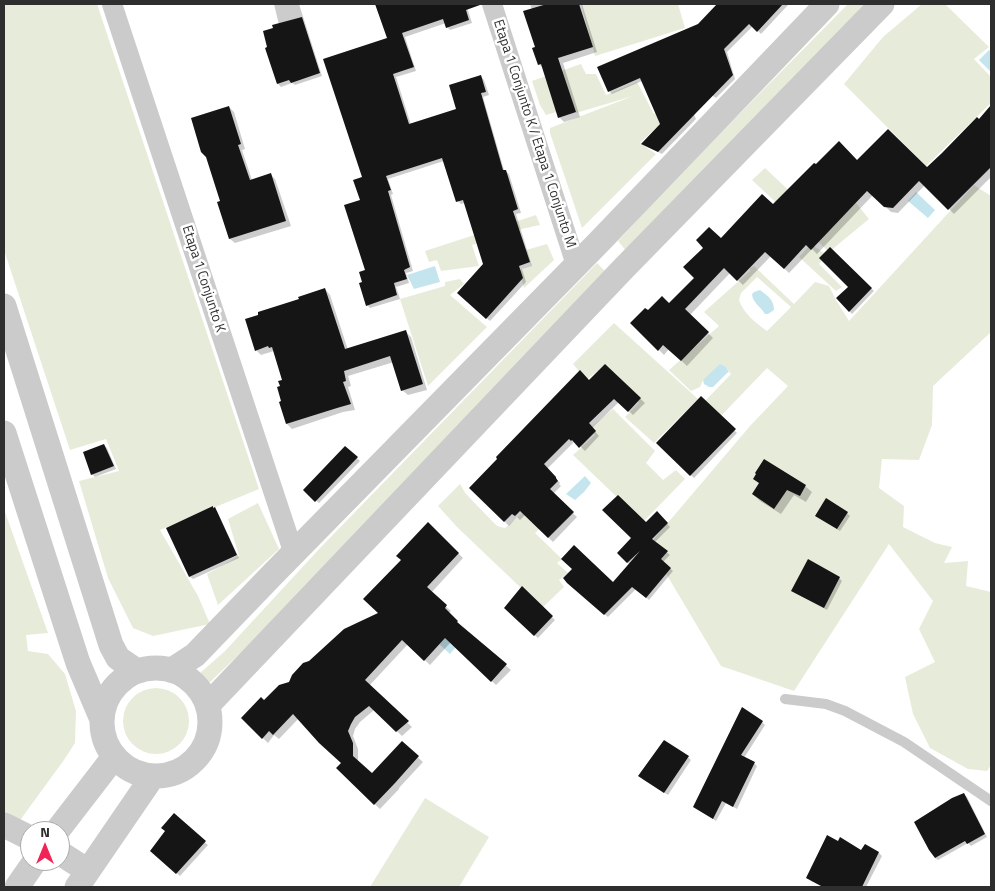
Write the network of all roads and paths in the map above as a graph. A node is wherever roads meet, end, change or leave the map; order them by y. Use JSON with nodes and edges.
{"nodes":[{"id":1,"x":112,"y":4,"type":"edge"},
{"id":2,"x":492,"y":4,"type":"edge"},
{"id":3,"x":827,"y":4,"type":"edge"},
{"id":4,"x":882,"y":4,"type":"edge"},
{"id":5,"x":599,"y":242,"type":"junction"},
{"id":6,"x":576,"y":265,"type":"junction"},
{"id":7,"x":624,"y":268,"type":"junction"},
{"id":8,"x":4,"y":306,"type":"edge"},
{"id":9,"x":4,"y":433,"type":"edge"},
{"id":10,"x":294,"y":554,"type":"junction"},
{"id":11,"x":172,"y":670,"type":"junction"},
{"id":12,"x":137,"y":671,"type":"junction"},
{"id":13,"x":785,"y":699,"type":"dead end"},
{"id":14,"x":208,"y":705,"type":"junction"},
{"id":15,"x":102,"y":717,"type":"junction"},
{"id":16,"x":114,"y":757,"type":"junction"},
{"id":17,"x":153,"y":776,"type":"junction"},
{"id":18,"x":991,"y":801,"type":"edge"},
{"id":19,"x":65,"y":821,"type":"edge"},
{"id":20,"x":4,"y":826,"type":"edge"},
{"id":21,"x":20,"y":833,"type":"edge"},
{"id":22,"x":70,"y":865,"type":"edge"},
{"id":23,"x":28,"y":871,"type":"edge"},
{"id":24,"x":82,"y":879,"type":"edge"},
{"id":25,"x":17,"y":887,"type":"edge"}],
"edges":[{"from":1,"to":10,"type":"street","name":"Etapa 1 Conjunto K"},
{"from":2,"to":6,"type":"street","name":"Etapa 1 Conjunto K / Etapa 1 Conjunto M"},
{"from":3,"to":5,"type":"street"},
{"from":4,"to":7,"type":"street"},
{"from":5,"to":6,"type":"street"},
{"from":5,"to":7,"type":"street"},
{"from":6,"to":10,"type":"street"},
{"from":7,"to":14,"type":"street"},
{"from":8,"to":12,"type":"street"},
{"from":9,"to":15,"type":"street"},
{"from":10,"to":11,"type":"street"},
{"from":11,"to":12,"type":"street"},
{"from":11,"to":14,"type":"street"},
{"from":12,"to":15,"type":"street"},
{"from":13,"to":18,"type":"lane"},
{"from":14,"to":17,"type":"street"},
{"from":15,"to":16,"type":"street"},
{"from":16,"to":17,"type":"street"},
{"from":16,"to":19,"type":"street"},
{"from":17,"to":24,"type":"street"},
{"from":20,"to":21,"type":"street"},
{"from":22,"to":24,"type":"street"},
{"from":23,"to":25,"type":"street"}]}
